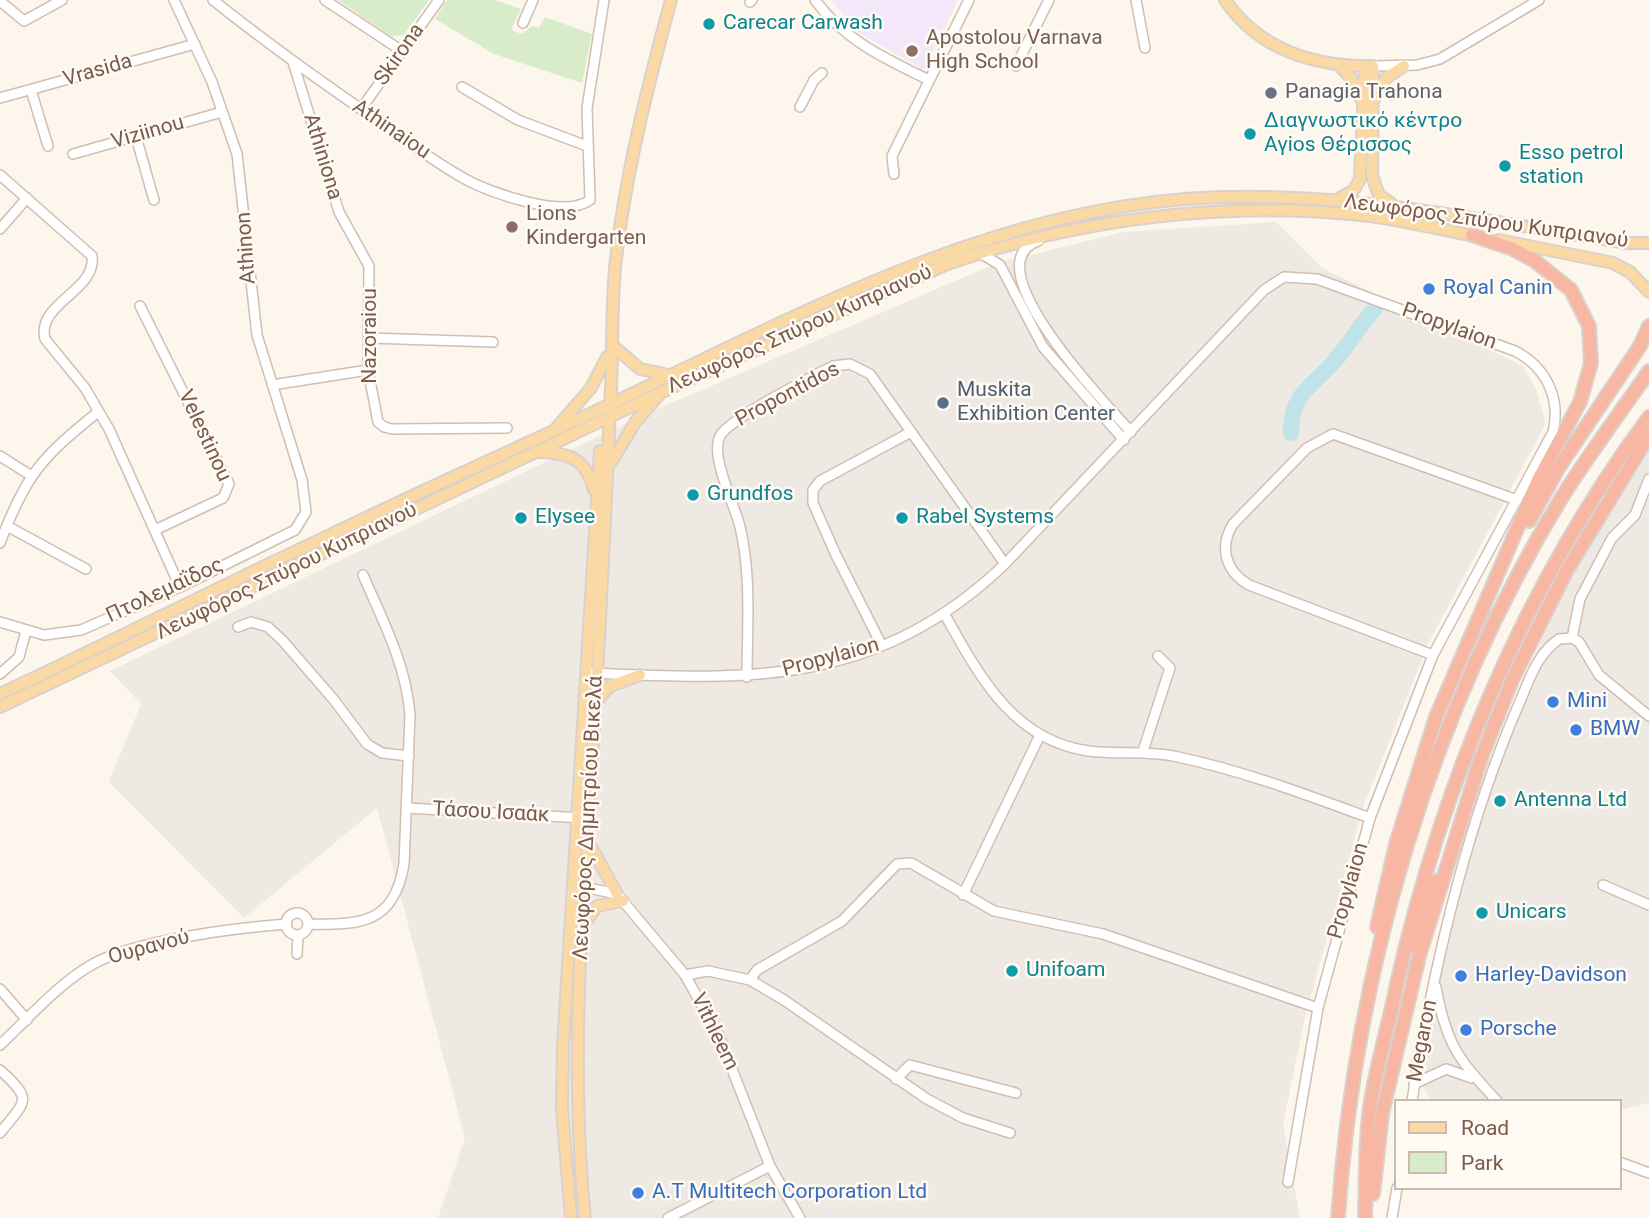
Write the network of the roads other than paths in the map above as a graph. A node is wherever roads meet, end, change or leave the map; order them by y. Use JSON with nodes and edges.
{"nodes":[{"id":1,"x":62,"y":0,"type":"edge"},
{"id":2,"x":214,"y":0,"type":"edge"},
{"id":3,"x":325,"y":0,"type":"edge"},
{"id":4,"x":439,"y":0,"type":"edge"},
{"id":5,"x":533,"y":0,"type":"edge"},
{"id":6,"x":604,"y":0,"type":"edge"},
{"id":7,"x":671,"y":0,"type":"edge"},
{"id":8,"x":815,"y":0,"type":"edge"},
{"id":9,"x":969,"y":0,"type":"edge"},
{"id":10,"x":1049,"y":0,"type":"edge"},
{"id":11,"x":1136,"y":0,"type":"edge"},
{"id":12,"x":1226,"y":0,"type":"edge"},
{"id":13,"x":1539,"y":0,"type":"edge"},
{"id":14,"x":0,"y":1,"type":"edge"},
{"id":15,"x":176,"y":1,"type":"edge"},
{"id":16,"x":523,"y":23,"type":"dead end"},
{"id":17,"x":195,"y":44,"type":"junction"},
{"id":18,"x":1145,"y":48,"type":"dead end"},
{"id":19,"x":402,"y":51,"type":"junction"},
{"id":20,"x":293,"y":62,"type":"junction"},
{"id":21,"x":1339,"y":65,"type":"junction"},
{"id":22,"x":1016,"y":66,"type":"dead end"},
{"id":23,"x":1369,"y":66,"type":"junction"},
{"id":24,"x":1404,"y":66,"type":"junction"},
{"id":25,"x":822,"y":73,"type":"dead end"},
{"id":26,"x":929,"y":80,"type":"junction"},
{"id":27,"x":462,"y":87,"type":"dead end"},
{"id":28,"x":31,"y":90,"type":"junction"},
{"id":29,"x":0,"y":98,"type":"edge"},
{"id":30,"x":1368,"y":105,"type":"junction"},
{"id":31,"x":800,"y":107,"type":"dead end"},
{"id":32,"x":361,"y":109,"type":"junction"},
{"id":33,"x":222,"y":112,"type":"junction"},
{"id":34,"x":136,"y":136,"type":"junction"},
{"id":35,"x":48,"y":146,"type":"dead end"},
{"id":36,"x":587,"y":146,"type":"junction"},
{"id":37,"x":73,"y":154,"type":"dead end"},
{"id":38,"x":894,"y":174,"type":"dead end"},
{"id":39,"x":0,"y":175,"type":"edge"},
{"id":40,"x":27,"y":198,"type":"junction"},
{"id":41,"x":1338,"y":199,"type":"junction"},
{"id":42,"x":154,"y":200,"type":"dead end"},
{"id":43,"x":1394,"y":205,"type":"junction"},
{"id":44,"x":0,"y":229,"type":"edge"},
{"id":45,"x":1056,"y":235,"type":"junction"},
{"id":46,"x":1472,"y":235,"type":"junction"},
{"id":47,"x":1649,"y":243,"type":"edge"},
{"id":48,"x":360,"y":247,"type":"joint"},
{"id":49,"x":980,"y":253,"type":"junction"},
{"id":50,"x":1649,"y":292,"type":"edge"},
{"id":51,"x":140,"y":306,"type":"dead end"},
{"id":52,"x":612,"y":312,"type":"junction"},
{"id":53,"x":1649,"y":326,"type":"edge"},
{"id":54,"x":369,"y":338,"type":"junction"},
{"id":55,"x":493,"y":342,"type":"dead end"},
{"id":56,"x":612,"y":345,"type":"junction"},
{"id":57,"x":607,"y":357,"type":"junction"},
{"id":58,"x":368,"y":370,"type":"junction"},
{"id":59,"x":1649,"y":371,"type":"edge"},
{"id":60,"x":670,"y":376,"type":"junction"},
{"id":61,"x":272,"y":385,"type":"junction"},
{"id":62,"x":664,"y":391,"type":"junction"},
{"id":63,"x":98,"y":412,"type":"junction"},
{"id":64,"x":607,"y":412,"type":"junction"},
{"id":65,"x":1649,"y":417,"type":"edge"},
{"id":66,"x":507,"y":428,"type":"dead end"},
{"id":67,"x":552,"y":432,"type":"junction"},
{"id":68,"x":911,"y":432,"type":"junction"},
{"id":69,"x":1649,"y":435,"type":"edge"},
{"id":70,"x":1128,"y":436,"type":"junction"},
{"id":71,"x":538,"y":452,"type":"junction"},
{"id":72,"x":0,"y":456,"type":"edge"},
{"id":73,"x":606,"y":471,"type":"junction"},
{"id":74,"x":30,"y":475,"type":"junction"},
{"id":75,"x":1649,"y":479,"type":"edge"},
{"id":76,"x":596,"y":500,"type":"junction"},
{"id":77,"x":1517,"y":500,"type":"junction"},
{"id":78,"x":307,"y":501,"type":"joint"},
{"id":79,"x":6,"y":526,"type":"junction"},
{"id":80,"x":155,"y":530,"type":"junction"},
{"id":81,"x":0,"y":543,"type":"edge"},
{"id":82,"x":1005,"y":564,"type":"junction"},
{"id":83,"x":86,"y":569,"type":"dead end"},
{"id":84,"x":363,"y":575,"type":"dead end"},
{"id":85,"x":1495,"y":582,"type":"junction"},
{"id":86,"x":180,"y":586,"type":"junction"},
{"id":87,"x":945,"y":615,"type":"junction"},
{"id":88,"x":0,"y":622,"type":"edge"},
{"id":89,"x":238,"y":628,"type":"dead end"},
{"id":90,"x":26,"y":631,"type":"junction"},
{"id":91,"x":1572,"y":638,"type":"junction"},
{"id":92,"x":882,"y":646,"type":"junction"},
{"id":93,"x":1433,"y":655,"type":"junction"},
{"id":94,"x":1158,"y":656,"type":"dead end"},
{"id":95,"x":592,"y":673,"type":"junction"},
{"id":96,"x":0,"y":674,"type":"edge"},
{"id":97,"x":640,"y":675,"type":"junction"},
{"id":98,"x":747,"y":677,"type":"junction"},
{"id":99,"x":0,"y":694,"type":"edge"},
{"id":100,"x":595,"y":703,"type":"junction"},
{"id":101,"x":0,"y":707,"type":"edge"},
{"id":102,"x":1649,"y":716,"type":"edge"},
{"id":103,"x":1040,"y":735,"type":"junction"},
{"id":104,"x":1143,"y":751,"type":"junction"},
{"id":105,"x":409,"y":756,"type":"junction"},
{"id":106,"x":1469,"y":795,"type":"junction"},
{"id":107,"x":407,"y":808,"type":"junction"},
{"id":108,"x":582,"y":818,"type":"junction"},
{"id":109,"x":1370,"y":818,"type":"junction"},
{"id":110,"x":586,"y":835,"type":"junction"},
{"id":111,"x":577,"y":885,"type":"junction"},
{"id":112,"x":1603,"y":885,"type":"dead end"},
{"id":113,"x":963,"y":895,"type":"junction"},
{"id":114,"x":620,"y":898,"type":"junction"},
{"id":115,"x":1649,"y":905,"type":"edge"},
{"id":116,"x":287,"y":924,"type":"junction"},
{"id":117,"x":308,"y":924,"type":"junction"},
{"id":118,"x":581,"y":929,"type":"junction"},
{"id":119,"x":298,"y":935,"type":"junction"},
{"id":120,"x":297,"y":954,"type":"dead end"},
{"id":121,"x":685,"y":975,"type":"junction"},
{"id":122,"x":750,"y":980,"type":"junction"},
{"id":123,"x":1435,"y":982,"type":"junction"},
{"id":124,"x":0,"y":989,"type":"edge"},
{"id":125,"x":1394,"y":999,"type":"junction"},
{"id":126,"x":1318,"y":1007,"type":"junction"},
{"id":127,"x":27,"y":1020,"type":"junction"},
{"id":128,"x":1361,"y":1027,"type":"junction"},
{"id":129,"x":0,"y":1045,"type":"edge"},
{"id":130,"x":0,"y":1070,"type":"edge"},
{"id":131,"x":896,"y":1079,"type":"junction"},
{"id":132,"x":1480,"y":1083,"type":"junction"},
{"id":133,"x":1414,"y":1084,"type":"junction"},
{"id":134,"x":1016,"y":1093,"type":"dead end"},
{"id":135,"x":1412,"y":1099,"type":"edge"},
{"id":136,"x":1495,"y":1099,"type":"edge"},
{"id":137,"x":0,"y":1133,"type":"edge"},
{"id":138,"x":1010,"y":1133,"type":"dead end"},
{"id":139,"x":1621,"y":1163,"type":"edge"},
{"id":140,"x":770,"y":1166,"type":"junction"},
{"id":141,"x":1649,"y":1172,"type":"edge"},
{"id":142,"x":1288,"y":1182,"type":"dead end"},
{"id":143,"x":1397,"y":1190,"type":"edge"},
{"id":144,"x":572,"y":1218,"type":"edge"},
{"id":145,"x":585,"y":1218,"type":"edge"},
{"id":146,"x":668,"y":1218,"type":"edge"},
{"id":147,"x":800,"y":1218,"type":"edge"},
{"id":148,"x":1338,"y":1218,"type":"edge"},
{"id":149,"x":1365,"y":1218,"type":"edge"},
{"id":150,"x":1371,"y":1218,"type":"edge"},
{"id":151,"x":1392,"y":1218,"type":"edge"}],
"edges":[{"from":1,"to":14,"type":"street"},
{"from":2,"to":20,"type":"street","name":"Athinaiou"},
{"from":3,"to":19,"type":"street"},
{"from":4,"to":19,"type":"street","name":"Skirona"},
{"from":5,"to":16,"type":"street"},
{"from":6,"to":36,"type":"street"},
{"from":7,"to":52,"type":"main road"},
{"from":8,"to":26,"type":"street"},
{"from":9,"to":26,"type":"street"},
{"from":10,"to":22,"type":"street"},
{"from":11,"to":18,"type":"street"},
{"from":12,"to":21,"type":"main road"},
{"from":13,"to":24,"type":"street"},
{"from":15,"to":17,"type":"street","name":"Athinon"},
{"from":17,"to":28,"type":"street","name":"Vrasida"},
{"from":17,"to":33,"type":"street","name":"Athinon"},
{"from":19,"to":32,"type":"street","name":"Skirona"},
{"from":20,"to":32,"type":"street","name":"Athinaiou"},
{"from":20,"to":48,"type":"street","name":"Athiniona"},
{"from":21,"to":23,"type":"main road"},
{"from":21,"to":30,"type":"main road"},
{"from":23,"to":24,"type":"street"},
{"from":23,"to":30,"type":"main road"},
{"from":24,"to":30,"type":"main road"},
{"from":25,"to":31,"type":"street"},
{"from":26,"to":38,"type":"street"},
{"from":27,"to":36,"type":"street"},
{"from":28,"to":29,"type":"street","name":"Vrasida"},
{"from":28,"to":35,"type":"street"},
{"from":30,"to":41,"type":"main road"},
{"from":30,"to":43,"type":"main road"},
{"from":32,"to":36,"type":"street","name":"Athinaiou"},
{"from":33,"to":34,"type":"street","name":"Viziinou"},
{"from":33,"to":61,"type":"street","name":"Athinon"},
{"from":34,"to":37,"type":"street","name":"Viziinou"},
{"from":34,"to":42,"type":"street"},
{"from":39,"to":40,"type":"street"},
{"from":40,"to":44,"type":"street"},
{"from":40,"to":63,"type":"street"},
{"from":41,"to":43,"type":"main road","name":"Λεωφόρος Σπύρου Κυπριανού"},
{"from":41,"to":60,"type":"main road","name":"Λεωφόρος Σπύρου Κυπριανού"},
{"from":43,"to":47,"type":"main road","name":"Λεωφόρος Σπύρου Κυπριανού"},
{"from":45,"to":46,"type":"main road","name":"Λεωφόρος Σπύρου Κυπριανού"},
{"from":45,"to":49,"type":"main road","name":"Λεωφόρος Σπύρου Κυπριανού"},
{"from":45,"to":70,"type":"street"},
{"from":46,"to":50,"type":"main road","name":"Λεωφόρος Σπύρου Κυπριανού"},
{"from":46,"to":85,"type":"highway"},
{"from":48,"to":54,"type":"street","name":"Nazoraiou"},
{"from":49,"to":62,"type":"main road","name":"Λεωφόρος Σπύρου Κυπριανού"},
{"from":49,"to":70,"type":"street"},
{"from":51,"to":80,"type":"street","name":"Velestinou"},
{"from":52,"to":56,"type":"main road"},
{"from":52,"to":57,"type":"main road"},
{"from":53,"to":85,"type":"highway"},
{"from":54,"to":55,"type":"street"},
{"from":54,"to":58,"type":"street","name":"Nazoraiou"},
{"from":56,"to":60,"type":"main road"},
{"from":56,"to":64,"type":"main road"},
{"from":57,"to":64,"type":"main road"},
{"from":57,"to":67,"type":"main road"},
{"from":58,"to":61,"type":"street"},
{"from":58,"to":66,"type":"street","name":"Nazoraiou"},
{"from":59,"to":128,"type":"highway"},
{"from":60,"to":64,"type":"main road","name":"Λεωφόρος Σπύρου Κυπριανού"},
{"from":61,"to":78,"type":"street","name":"Athinon"},
{"from":62,"to":64,"type":"main road","name":"Λεωφόρος Σπύρου Κυπριανού"},
{"from":62,"to":73,"type":"main road"},
{"from":63,"to":74,"type":"street"},
{"from":63,"to":80,"type":"street"},
{"from":64,"to":67,"type":"main road","name":"Λεωφόρος Σπύρου Κυπριανού"},
{"from":64,"to":71,"type":"main road","name":"Λεωφόρος Σπύρου Κυπριανού"},
{"from":64,"to":73,"type":"main road","name":"Λεωφόρος Δημητρίου Βικελά"},
{"from":64,"to":76,"type":"main road","name":"Λεωφόρος Δημητρίου Βικελά"},
{"from":65,"to":125,"type":"highway"},
{"from":67,"to":99,"type":"main road","name":"Λεωφόρος Σπύρου Κυπριανού"},
{"from":68,"to":82,"type":"street","name":"Propontidos"},
{"from":68,"to":92,"type":"street"},
{"from":68,"to":98,"type":"street","name":"Propontidos"},
{"from":69,"to":106,"type":"highway"},
{"from":70,"to":77,"type":"street","name":"Propylaion"},
{"from":70,"to":82,"type":"street","name":"Propylaion"},
{"from":71,"to":76,"type":"main road"},
{"from":71,"to":101,"type":"main road","name":"Λεωφόρος Σπύρου Κυπριανού"},
{"from":72,"to":74,"type":"street"},
{"from":73,"to":95,"type":"main road","name":"Λεωφόρος Δημητρίου Βικελά"},
{"from":74,"to":79,"type":"street"},
{"from":75,"to":91,"type":"street"},
{"from":76,"to":95,"type":"main road","name":"Λεωφόρος Δημητρίου Βικελά"},
{"from":77,"to":93,"type":"street","name":"Propylaion"},
{"from":77,"to":93,"type":"street"},
{"from":78,"to":86,"type":"street","name":"Πτολεμαΐδος"},
{"from":79,"to":81,"type":"street"},
{"from":79,"to":83,"type":"street"},
{"from":80,"to":86,"type":"street"},
{"from":82,"to":87,"type":"street","name":"Propylaion"},
{"from":84,"to":105,"type":"street"},
{"from":85,"to":128,"type":"highway"},
{"from":86,"to":90,"type":"street","name":"Πτολεμαΐδος"},
{"from":87,"to":92,"type":"street","name":"Propylaion"},
{"from":87,"to":103,"type":"street"},
{"from":88,"to":90,"type":"street","name":"Πτολεμαΐδος"},
{"from":89,"to":105,"type":"street"},
{"from":90,"to":96,"type":"street"},
{"from":91,"to":102,"type":"street"},
{"from":91,"to":123,"type":"street","name":"Megaron"},
{"from":92,"to":98,"type":"street","name":"Propylaion"},
{"from":93,"to":109,"type":"street","name":"Propylaion"},
{"from":94,"to":104,"type":"street"},
{"from":95,"to":97,"type":"street","name":"Propylaion"},
{"from":95,"to":100,"type":"main road","name":"Λεωφόρος Δημητρίου Βικελά"},
{"from":95,"to":108,"type":"main road","name":"Λεωφόρος Δημητρίου Βικελά"},
{"from":97,"to":98,"type":"street","name":"Propylaion"},
{"from":97,"to":100,"type":"main road"},
{"from":100,"to":108,"type":"main road","name":"Λεωφόρος Δημητρίου Βικελά"},
{"from":103,"to":104,"type":"street"},
{"from":103,"to":113,"type":"street"},
{"from":104,"to":109,"type":"street"},
{"from":105,"to":107,"type":"street"},
{"from":106,"to":125,"type":"highway"},
{"from":106,"to":150,"type":"highway"},
{"from":107,"to":108,"type":"street","name":"Τάσου Ισαάκ"},
{"from":107,"to":117,"type":"street"},
{"from":108,"to":110,"type":"main road","name":"Λεωφόρος Δημητρίου Βικελά"},
{"from":108,"to":111,"type":"main road","name":"Λεωφόρος Δημητρίου Βικελά"},
{"from":109,"to":126,"type":"street","name":"Propylaion"},
{"from":110,"to":111,"type":"main road","name":"Λεωφόρος Δημητρίου Βικελά"},
{"from":110,"to":114,"type":"main road"},
{"from":111,"to":114,"type":"street"},
{"from":111,"to":118,"type":"main road","name":"Λεωφόρος Δημητρίου Βικελά"},
{"from":111,"to":144,"type":"main road","name":"Λεωφόρος Δημητρίου Βικελά"},
{"from":112,"to":115,"type":"street"},
{"from":113,"to":122,"type":"street"},
{"from":113,"to":126,"type":"street"},
{"from":114,"to":118,"type":"main road"},
{"from":114,"to":121,"type":"street","name":"Vithleem"},
{"from":116,"to":117,"type":"street"},
{"from":116,"to":119,"type":"street"},
{"from":116,"to":127,"type":"street","name":"Ουρανού"},
{"from":117,"to":119,"type":"street"},
{"from":118,"to":145,"type":"main road","name":"Λεωφόρος Δημητρίου Βικελά"},
{"from":119,"to":120,"type":"street"},
{"from":121,"to":122,"type":"street"},
{"from":121,"to":140,"type":"street","name":"Vithleem"},
{"from":122,"to":131,"type":"street"},
{"from":123,"to":132,"type":"street"},
{"from":123,"to":133,"type":"street","name":"Megaron"},
{"from":124,"to":127,"type":"street"},
{"from":125,"to":149,"type":"highway"},
{"from":126,"to":142,"type":"street","name":"Propylaion"},
{"from":127,"to":129,"type":"street","name":"Ουρανού"},
{"from":128,"to":148,"type":"highway"},
{"from":130,"to":137,"type":"street"},
{"from":131,"to":134,"type":"street"},
{"from":131,"to":138,"type":"street"},
{"from":132,"to":133,"type":"street"},
{"from":132,"to":136,"type":"street"},
{"from":133,"to":135,"type":"street","name":"Megaron"},
{"from":139,"to":141,"type":"street"},
{"from":140,"to":146,"type":"street"},
{"from":140,"to":147,"type":"street","name":"Vithleem"},
{"from":143,"to":151,"type":"street"}]}
